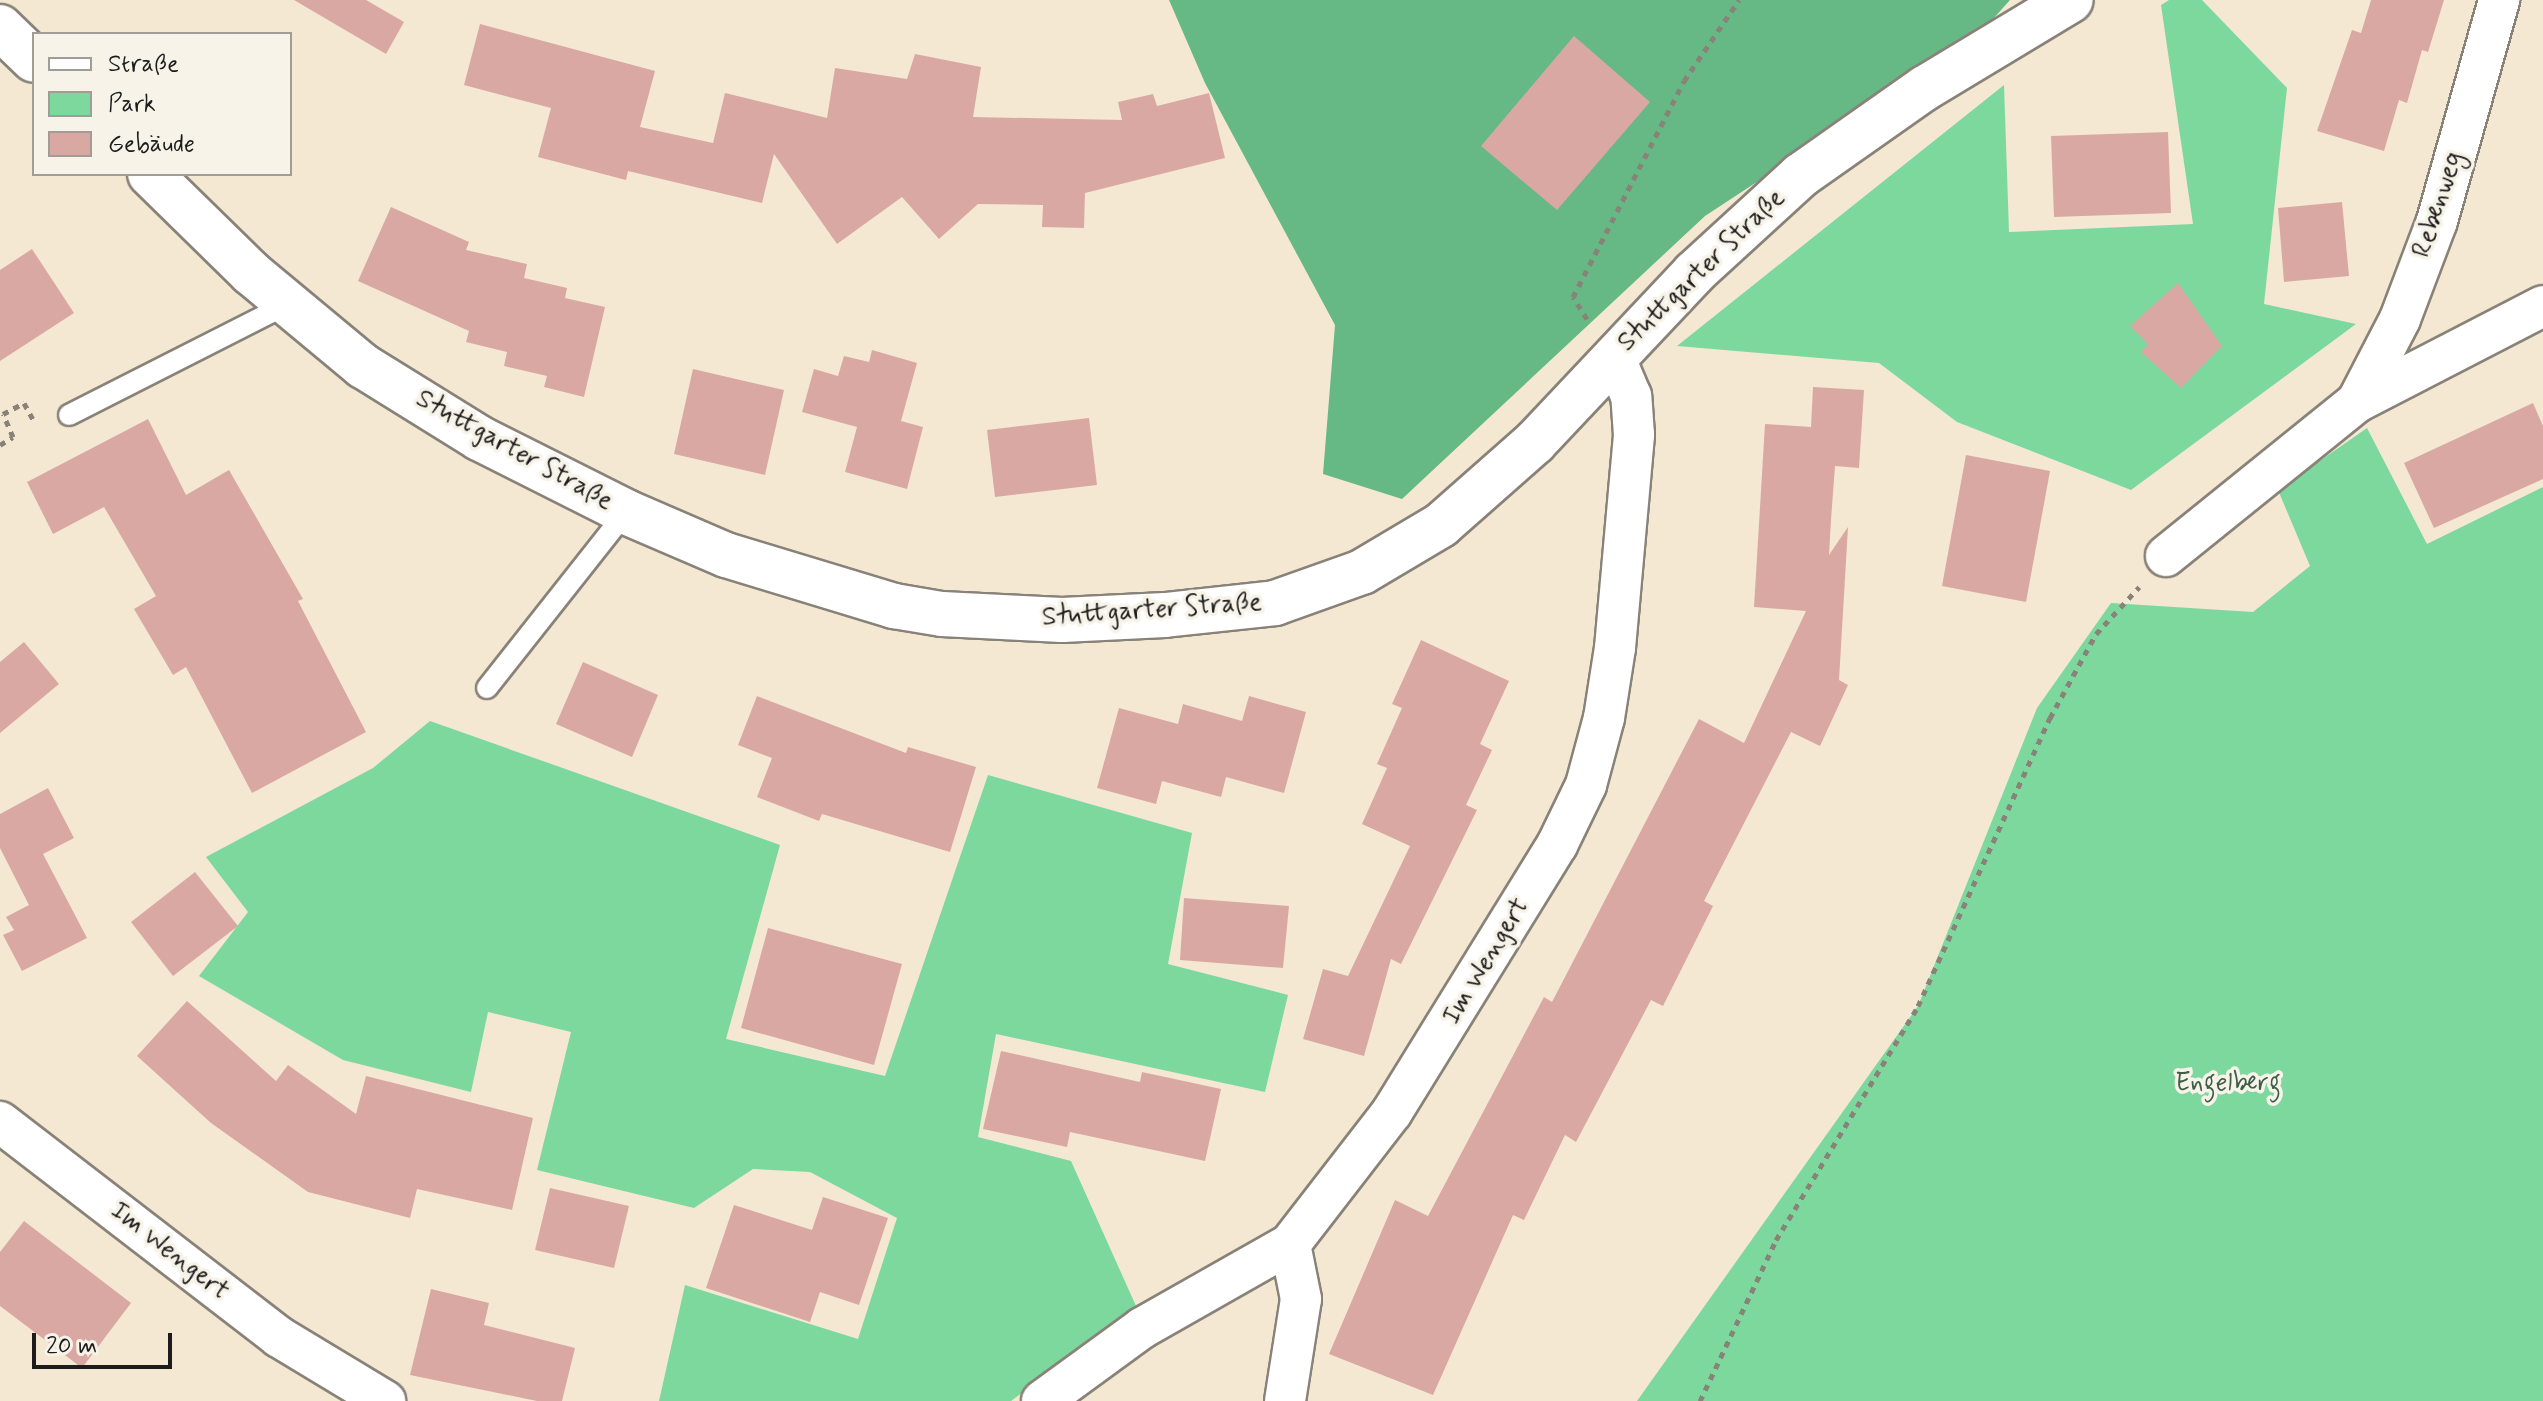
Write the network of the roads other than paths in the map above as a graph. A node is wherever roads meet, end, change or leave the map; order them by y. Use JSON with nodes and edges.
{"nodes":[{"id":1,"x":2071,"y":0,"type":"edge"},
{"id":2,"x":2499,"y":0,"type":"edge"},
{"id":3,"x":0,"y":27,"type":"edge"},
{"id":4,"x":32,"y":58,"type":"edge"},
{"id":5,"x":152,"y":176,"type":"edge"},
{"id":6,"x":288,"y":304,"type":"junction"},
{"id":7,"x":2543,"y":306,"type":"edge"},
{"id":8,"x":1614,"y":356,"type":"junction"},
{"id":9,"x":2357,"y":402,"type":"junction"},
{"id":10,"x":69,"y":415,"type":"road end"},
{"id":11,"x":626,"y":512,"type":"junction"},
{"id":12,"x":2166,"y":556,"type":"road end"},
{"id":13,"x":487,"y":688,"type":"dead end"},
{"id":14,"x":0,"y":1122,"type":"edge"},
{"id":15,"x":1290,"y":1244,"type":"junction"},
{"id":16,"x":385,"y":1401,"type":"edge"},
{"id":17,"x":1042,"y":1401,"type":"edge"},
{"id":18,"x":1285,"y":1401,"type":"edge"}],
"edges":[{"from":1,"to":8,"type":"main road","name":"Stuttgarter Straße"},
{"from":2,"to":9,"type":"street","name":"Rebenweg"},
{"from":3,"to":4,"type":"main road"},
{"from":5,"to":6,"type":"main road","name":"Stuttgarter Straße"},
{"from":6,"to":10,"type":"lane"},
{"from":6,"to":11,"type":"main road","name":"Stuttgarter Straße"},
{"from":7,"to":9,"type":"street"},
{"from":8,"to":11,"type":"main road","name":"Stuttgarter Straße"},
{"from":8,"to":15,"type":"street","name":"Im Wengert"},
{"from":9,"to":12,"type":"street"},
{"from":11,"to":13,"type":"lane"},
{"from":14,"to":16,"type":"street","name":"Im Wengert"},
{"from":15,"to":17,"type":"street","name":"Im Wengert"},
{"from":15,"to":18,"type":"street"}]}
